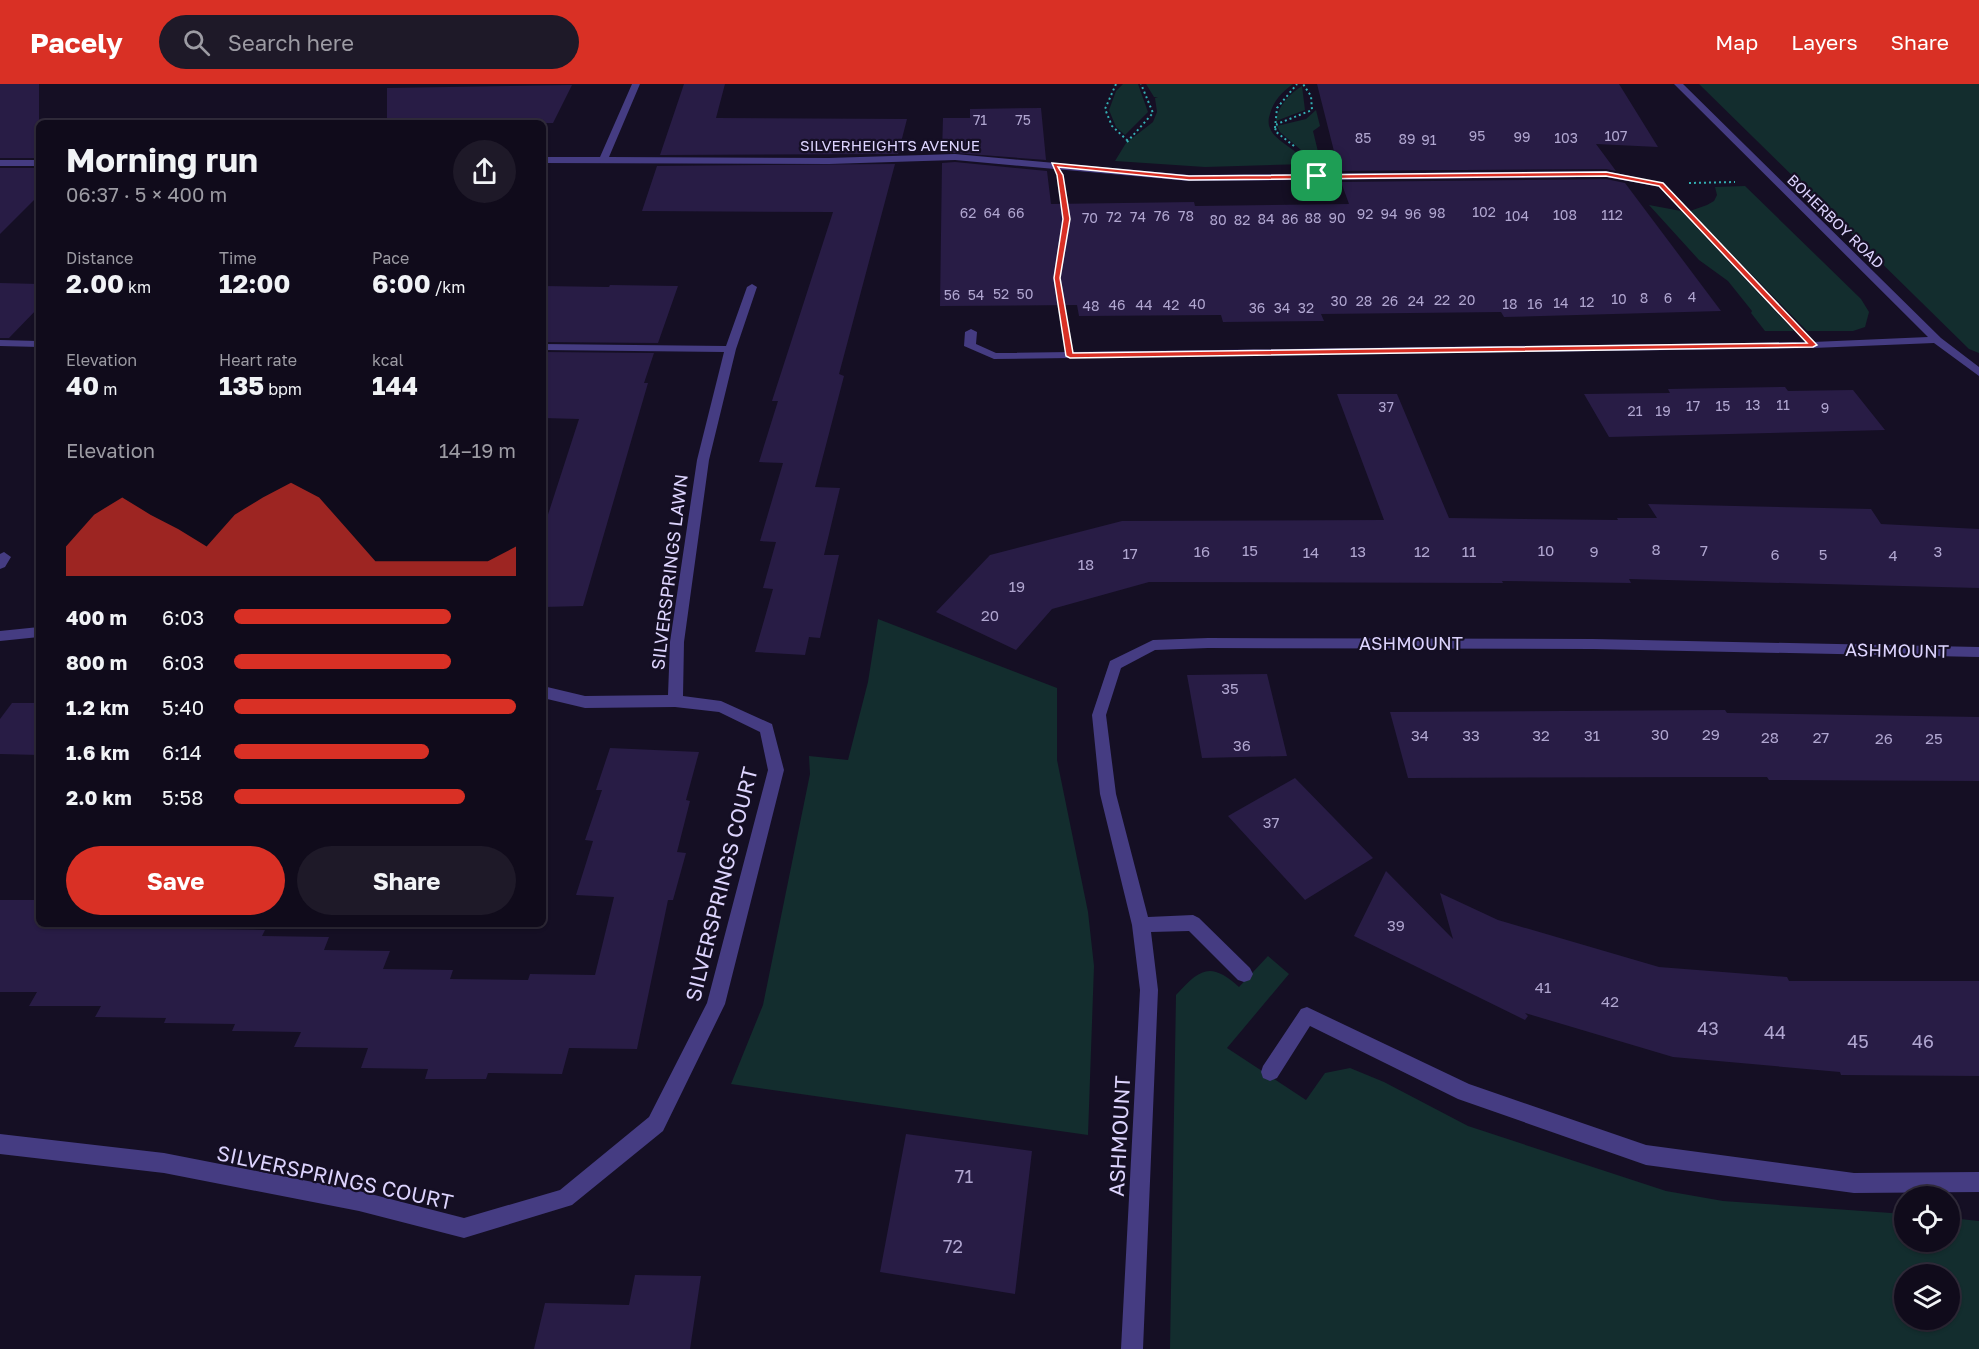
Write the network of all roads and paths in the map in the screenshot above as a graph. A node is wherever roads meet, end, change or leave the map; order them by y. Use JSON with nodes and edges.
{"nodes":[{"id":1,"x":636,"y":84,"type":"edge"},
{"id":2,"x":1116,"y":84,"type":"edge"},
{"id":3,"x":1141,"y":84,"type":"edge"},
{"id":4,"x":1297,"y":84,"type":"edge"},
{"id":5,"x":1303,"y":84,"type":"edge"},
{"id":6,"x":1678,"y":84,"type":"edge"},
{"id":7,"x":1275,"y":131,"type":"junction"},
{"id":8,"x":1128,"y":141,"type":"junction"},
{"id":9,"x":546,"y":160,"type":"edge"},
{"id":10,"x":603,"y":160,"type":"junction"},
{"id":11,"x":0,"y":163,"type":"edge"},
{"id":12,"x":36,"y":163,"type":"edge"},
{"id":13,"x":1054,"y":165,"type":"junction"},
{"id":14,"x":1103,"y":170,"type":"junction"},
{"id":15,"x":1317,"y":176,"type":"junction"},
{"id":16,"x":1775,"y":182,"type":"junction"},
{"id":17,"x":1661,"y":184,"type":"junction"},
{"id":18,"x":752,"y":287,"type":"dead end"},
{"id":19,"x":971,"y":332,"type":"dead end"},
{"id":20,"x":1937,"y":340,"type":"junction"},
{"id":21,"x":0,"y":343,"type":"edge"},
{"id":22,"x":36,"y":344,"type":"edge"},
{"id":23,"x":1813,"y":345,"type":"junction"},
{"id":24,"x":546,"y":347,"type":"edge"},
{"id":25,"x":730,"y":349,"type":"junction"},
{"id":26,"x":1070,"y":356,"type":"junction"},
{"id":27,"x":1979,"y":373,"type":"edge"},
{"id":28,"x":36,"y":632,"type":"edge"},
{"id":29,"x":0,"y":636,"type":"edge"},
{"id":30,"x":1979,"y":652,"type":"edge"},
{"id":31,"x":546,"y":693,"type":"edge"},
{"id":32,"x":675,"y":701,"type":"junction"},
{"id":33,"x":1141,"y":925,"type":"junction"},
{"id":34,"x":1244,"y":974,"type":"dead end"},
{"id":35,"x":1270,"y":1072,"type":"dead end"},
{"id":36,"x":0,"y":1144,"type":"edge"},
{"id":37,"x":1979,"y":1182,"type":"edge"},
{"id":38,"x":1132,"y":1349,"type":"edge"}],
"edges":[{"from":1,"to":10,"type":"street"},
{"from":2,"to":8,"type":"path"},
{"from":3,"to":8,"type":"path"},
{"from":4,"to":7,"type":"path"},
{"from":5,"to":7,"type":"path"},
{"from":6,"to":16,"type":"street","name":"BOHERBOY ROAD"},
{"from":7,"to":15,"type":"path"},
{"from":8,"to":14,"type":"path"},
{"from":9,"to":10,"type":"street","name":"SILVERHEIGHTS AVENUE"},
{"from":10,"to":13,"type":"street","name":"SILVERHEIGHTS AVENUE"},
{"from":11,"to":12,"type":"street"},
{"from":13,"to":14,"type":"street","name":"SILVERHEIGHTS AVENUE"},
{"from":13,"to":26,"type":"path"},
{"from":14,"to":15,"type":"street","name":"SILVERHEIGHTS AVENUE"},
{"from":15,"to":17,"type":"street","name":"SILVERHEIGHTS AVENUE"},
{"from":16,"to":17,"type":"path"},
{"from":16,"to":20,"type":"street","name":"BOHERBOY ROAD"},
{"from":17,"to":23,"type":"path"},
{"from":18,"to":25,"type":"street","name":"SILVERSPRINGS LAWN"},
{"from":19,"to":26,"type":"street"},
{"from":20,"to":23,"type":"street"},
{"from":20,"to":27,"type":"street","name":"BOHERBOY ROAD"},
{"from":21,"to":22,"type":"street"},
{"from":23,"to":26,"type":"street"},
{"from":24,"to":25,"type":"street"},
{"from":25,"to":32,"type":"street","name":"SILVERSPRINGS LAWN"},
{"from":28,"to":29,"type":"street"},
{"from":30,"to":33,"type":"street","name":"ASHMOUNT"},
{"from":31,"to":32,"type":"street"},
{"from":32,"to":36,"type":"street","name":"SILVERSPRINGS COURT"},
{"from":33,"to":34,"type":"street"},
{"from":33,"to":38,"type":"street","name":"ASHMOUNT"},
{"from":35,"to":37,"type":"street"}]}
